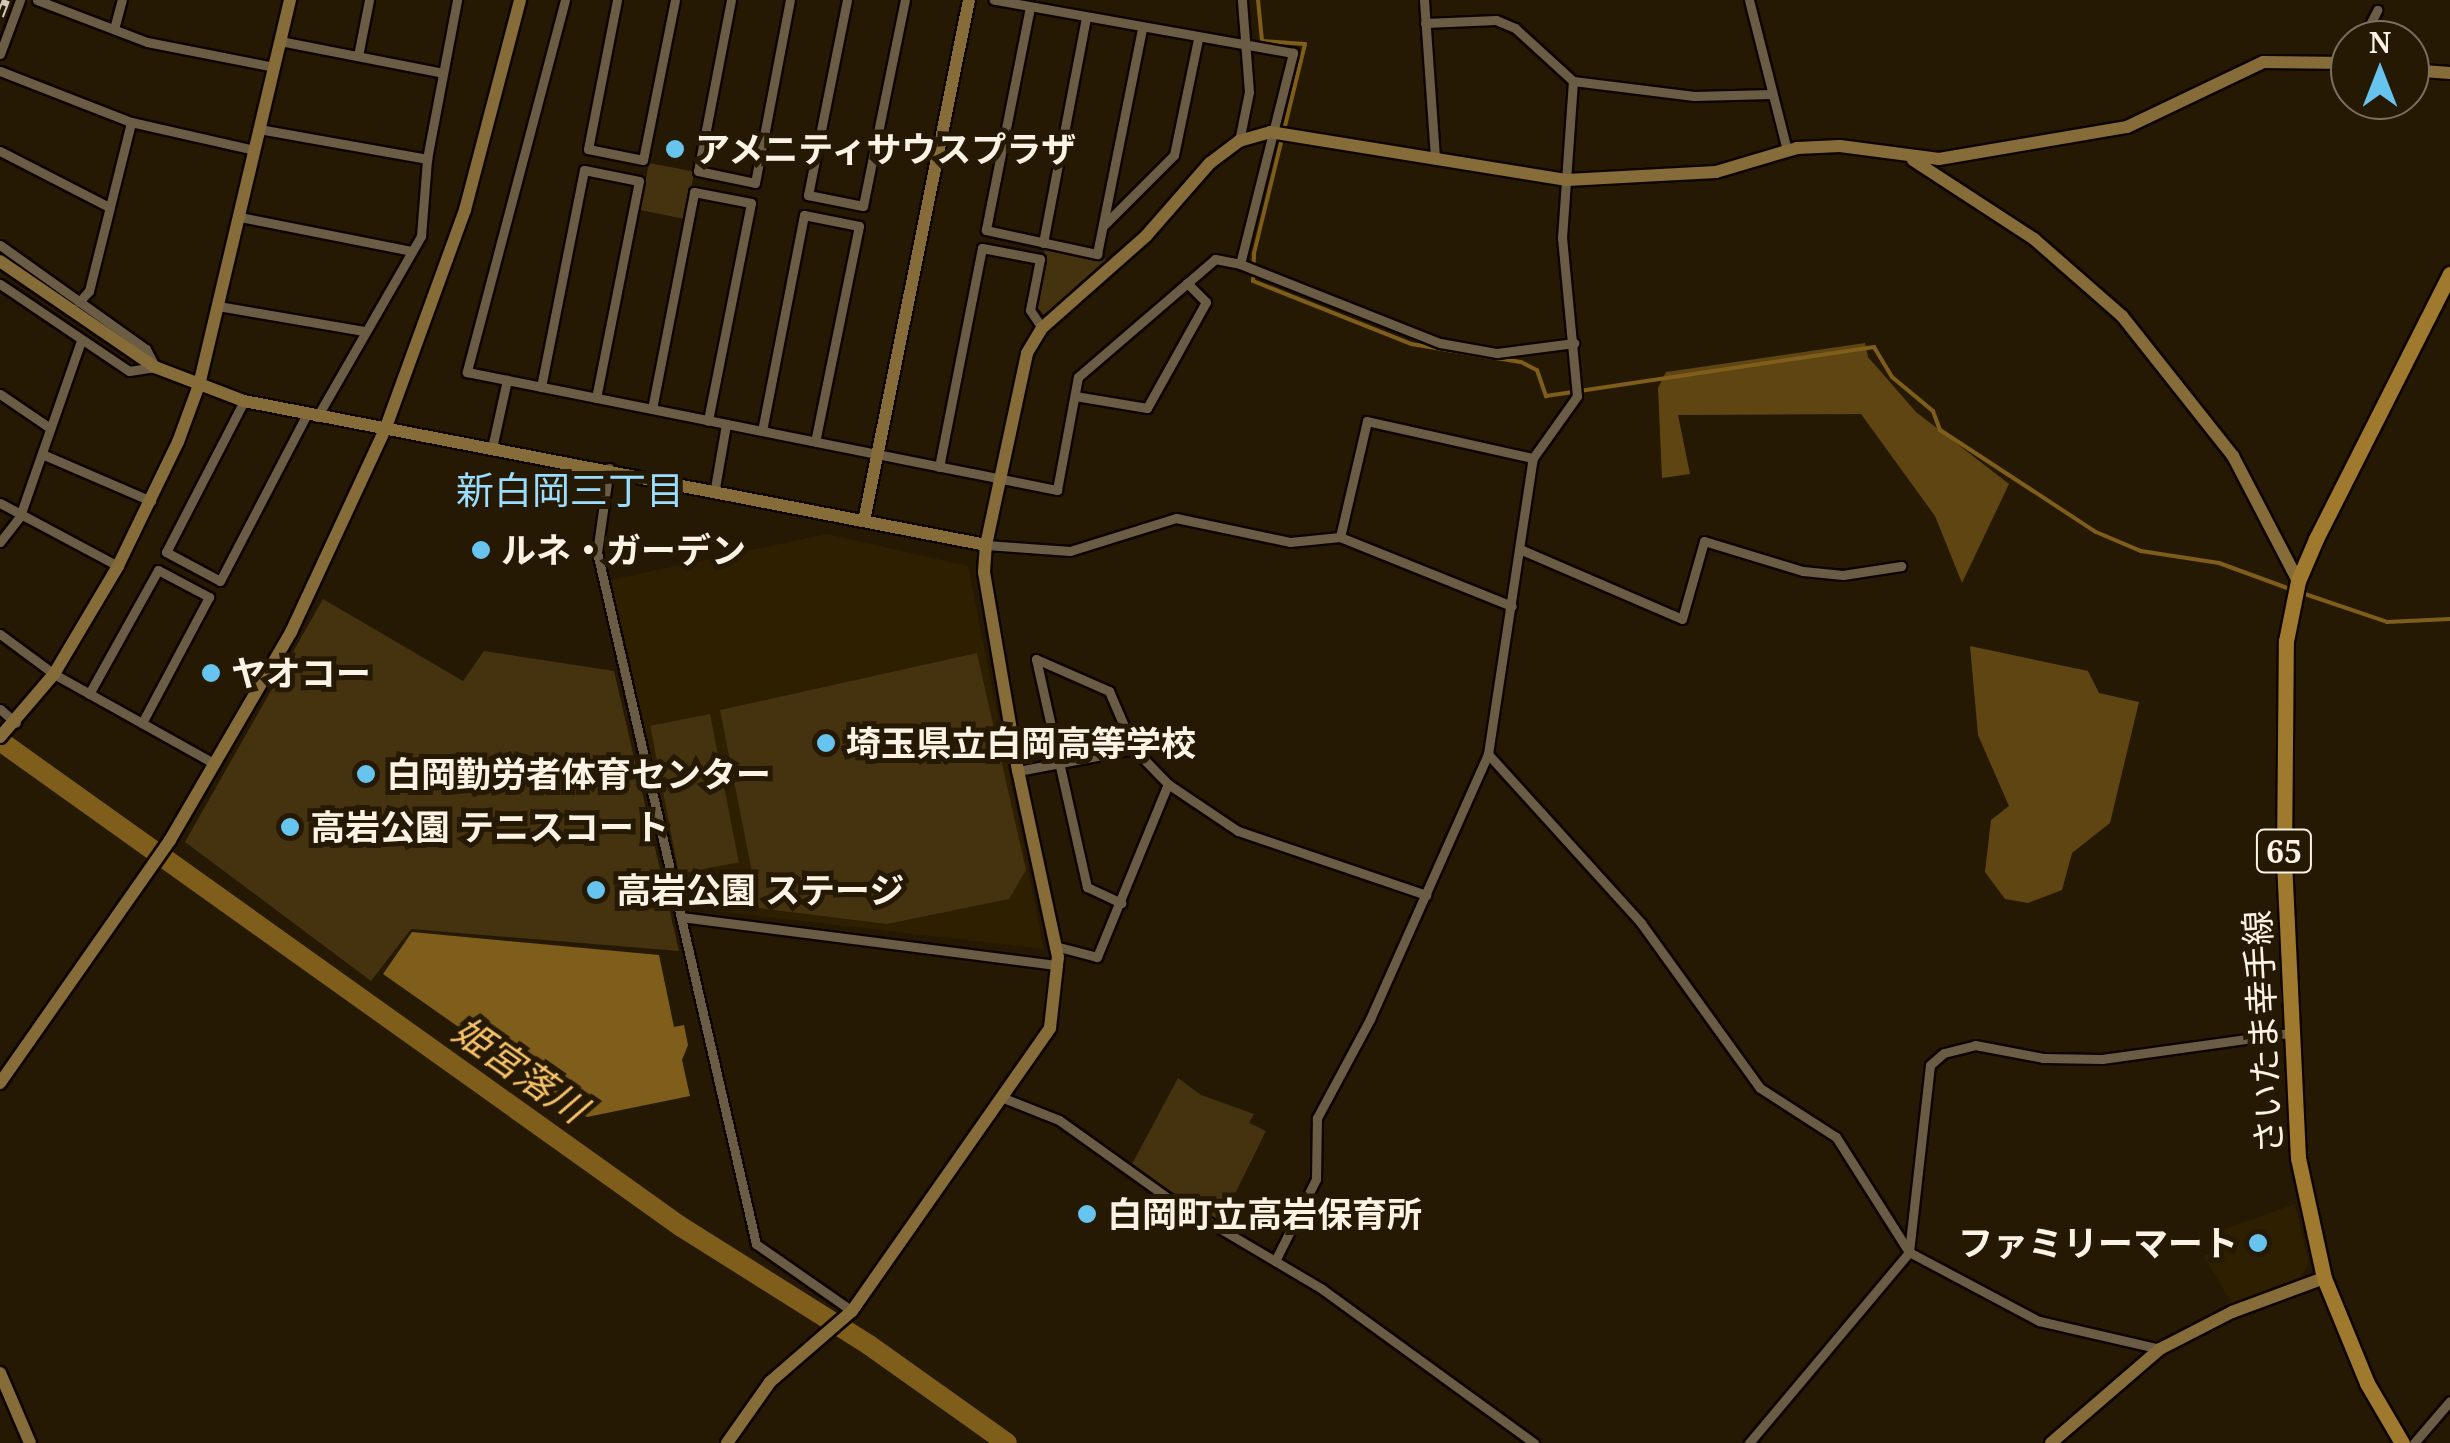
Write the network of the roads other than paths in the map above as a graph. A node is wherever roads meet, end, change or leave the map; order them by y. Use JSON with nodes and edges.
{"nodes":[{"id":1,"x":20,"y":0,"type":"edge"},
{"id":2,"x":37,"y":0,"type":"edge"},
{"id":3,"x":122,"y":0,"type":"edge"},
{"id":4,"x":290,"y":0,"type":"edge"},
{"id":5,"x":369,"y":0,"type":"edge"},
{"id":6,"x":457,"y":0,"type":"edge"},
{"id":7,"x":520,"y":0,"type":"edge"},
{"id":8,"x":565,"y":0,"type":"edge"},
{"id":9,"x":617,"y":0,"type":"edge"},
{"id":10,"x":675,"y":0,"type":"edge"},
{"id":11,"x":731,"y":0,"type":"edge"},
{"id":12,"x":790,"y":0,"type":"edge"},
{"id":13,"x":846,"y":0,"type":"edge"},
{"id":14,"x":905,"y":0,"type":"edge"},
{"id":15,"x":969,"y":0,"type":"edge"},
{"id":16,"x":1242,"y":0,"type":"edge"},
{"id":17,"x":1424,"y":0,"type":"edge"},
{"id":18,"x":1750,"y":0,"type":"edge"},
{"id":19,"x":1002,"y":1,"type":"edge"},
{"id":20,"x":1030,"y":7,"type":"junction"},
{"id":21,"x":2378,"y":10,"type":"dead end"},
{"id":22,"x":1086,"y":18,"type":"junction"},
{"id":23,"x":2373,"y":20,"type":"edge"},
{"id":24,"x":1425,"y":23,"type":"junction"},
{"id":25,"x":1142,"y":28,"type":"junction"},
{"id":26,"x":114,"y":29,"type":"junction"},
{"id":27,"x":1198,"y":39,"type":"junction"},
{"id":28,"x":280,"y":41,"type":"junction"},
{"id":29,"x":1248,"y":49,"type":"junction"},
{"id":30,"x":0,"y":54,"type":"edge"},
{"id":31,"x":358,"y":56,"type":"junction"},
{"id":32,"x":2330,"y":62,"type":"edge"},
{"id":33,"x":274,"y":67,"type":"junction"},
{"id":34,"x":0,"y":71,"type":"edge"},
{"id":35,"x":442,"y":73,"type":"junction"},
{"id":36,"x":1573,"y":80,"type":"junction"},
{"id":37,"x":1772,"y":94,"type":"junction"},
{"id":38,"x":131,"y":122,"type":"junction"},
{"id":39,"x":259,"y":129,"type":"junction"},
{"id":40,"x":1270,"y":132,"type":"junction"},
{"id":41,"x":1239,"y":141,"type":"junction"},
{"id":42,"x":0,"y":150,"type":"edge"},
{"id":43,"x":254,"y":150,"type":"junction"},
{"id":44,"x":1786,"y":150,"type":"junction"},
{"id":45,"x":428,"y":159,"type":"junction"},
{"id":46,"x":1435,"y":159,"type":"junction"},
{"id":47,"x":1913,"y":160,"type":"junction"},
{"id":48,"x":1567,"y":180,"type":"junction"},
{"id":49,"x":108,"y":207,"type":"junction"},
{"id":50,"x":240,"y":217,"type":"junction"},
{"id":51,"x":1104,"y":225,"type":"junction"},
{"id":52,"x":1043,"y":242,"type":"junction"},
{"id":53,"x":0,"y":245,"type":"edge"},
{"id":54,"x":412,"y":251,"type":"junction"},
{"id":55,"x":0,"y":261,"type":"edge"},
{"id":56,"x":1240,"y":264,"type":"junction"},
{"id":57,"x":2450,"y":274,"type":"edge"},
{"id":58,"x":1186,"y":283,"type":"junction"},
{"id":59,"x":0,"y":284,"type":"edge"},
{"id":60,"x":79,"y":302,"type":"junction"},
{"id":61,"x":218,"y":306,"type":"junction"},
{"id":62,"x":1042,"y":328,"type":"junction"},
{"id":63,"x":364,"y":331,"type":"junction"},
{"id":64,"x":81,"y":341,"type":"junction"},
{"id":65,"x":1574,"y":343,"type":"junction"},
{"id":66,"x":155,"y":367,"type":"junction"},
{"id":67,"x":507,"y":380,"type":"junction"},
{"id":68,"x":199,"y":385,"type":"junction"},
{"id":69,"x":541,"y":387,"type":"junction"},
{"id":70,"x":0,"y":394,"type":"edge"},
{"id":71,"x":1075,"y":396,"type":"junction"},
{"id":72,"x":596,"y":398,"type":"junction"},
{"id":73,"x":244,"y":402,"type":"junction"},
{"id":74,"x":652,"y":409,"type":"junction"},
{"id":75,"x":312,"y":417,"type":"junction"},
{"id":76,"x":708,"y":421,"type":"junction"},
{"id":77,"x":726,"y":424,"type":"junction"},
{"id":78,"x":386,"y":427,"type":"junction"},
{"id":79,"x":50,"y":428,"type":"junction"},
{"id":80,"x":762,"y":431,"type":"junction"},
{"id":81,"x":816,"y":442,"type":"junction"},
{"id":82,"x":492,"y":448,"type":"junction"},
{"id":83,"x":42,"y":454,"type":"junction"},
{"id":84,"x":879,"y":455,"type":"junction"},
{"id":85,"x":1534,"y":458,"type":"junction"},
{"id":86,"x":939,"y":467,"type":"junction"},
{"id":87,"x":609,"y":468,"type":"junction"},
{"id":88,"x":1000,"y":479,"type":"junction"},
{"id":89,"x":715,"y":488,"type":"junction"},
{"id":90,"x":151,"y":501,"type":"junction"},
{"id":91,"x":0,"y":503,"type":"edge"},
{"id":92,"x":20,"y":516,"type":"junction"},
{"id":93,"x":864,"y":521,"type":"junction"},
{"id":94,"x":1340,"y":537,"type":"junction"},
{"id":95,"x":0,"y":542,"type":"edge"},
{"id":96,"x":986,"y":545,"type":"junction"},
{"id":97,"x":1522,"y":550,"type":"junction"},
{"id":98,"x":118,"y":566,"type":"junction"},
{"id":99,"x":1902,"y":566,"type":"dead end"},
{"id":100,"x":2298,"y":581,"type":"junction"},
{"id":101,"x":1512,"y":606,"type":"junction"},
{"id":102,"x":0,"y":634,"type":"edge"},
{"id":103,"x":54,"y":674,"type":"junction"},
{"id":104,"x":89,"y":694,"type":"junction"},
{"id":105,"x":0,"y":709,"type":"edge"},
{"id":106,"x":16,"y":722,"type":"junction"},
{"id":107,"x":142,"y":723,"type":"junction"},
{"id":108,"x":0,"y":737,"type":"edge"},
{"id":109,"x":1134,"y":749,"type":"junction"},
{"id":110,"x":1488,"y":754,"type":"junction"},
{"id":111,"x":216,"y":764,"type":"junction"},
{"id":112,"x":1059,"y":764,"type":"junction"},
{"id":113,"x":1018,"y":771,"type":"junction"},
{"id":114,"x":1168,"y":784,"type":"junction"},
{"id":115,"x":1426,"y":895,"type":"junction"},
{"id":116,"x":1121,"y":903,"type":"junction"},
{"id":117,"x":680,"y":917,"type":"junction"},
{"id":118,"x":1055,"y":946,"type":"junction"},
{"id":119,"x":1058,"y":965,"type":"junction"},
{"id":120,"x":2290,"y":1033,"type":"junction"},
{"id":121,"x":0,"y":1083,"type":"edge"},
{"id":122,"x":1006,"y":1099,"type":"junction"},
{"id":123,"x":1910,"y":1252,"type":"junction"},
{"id":124,"x":1275,"y":1261,"type":"junction"},
{"id":125,"x":2324,"y":1278,"type":"junction"},
{"id":126,"x":852,"y":1311,"type":"junction"},
{"id":127,"x":2160,"y":1348,"type":"junction"},
{"id":128,"x":0,"y":1373,"type":"edge"},
{"id":129,"x":2450,"y":1402,"type":"edge"},
{"id":130,"x":30,"y":1443,"type":"edge"},
{"id":131,"x":727,"y":1443,"type":"edge"},
{"id":132,"x":1534,"y":1443,"type":"edge"},
{"id":133,"x":1749,"y":1443,"type":"edge"},
{"id":134,"x":2051,"y":1443,"type":"edge"},
{"id":135,"x":2402,"y":1443,"type":"edge"},
{"id":136,"x":2414,"y":1443,"type":"edge"}],
"edges":[{"from":1,"to":30,"type":"street"},
{"from":2,"to":26,"type":"street"},
{"from":3,"to":26,"type":"street"},
{"from":4,"to":28,"type":"street"},
{"from":5,"to":31,"type":"street"},
{"from":6,"to":35,"type":"street"},
{"from":7,"to":78,"type":"street"},
{"from":8,"to":67,"type":"street"},
{"from":9,"to":10,"type":"street"},
{"from":11,"to":12,"type":"street"},
{"from":13,"to":14,"type":"street"},
{"from":15,"to":84,"type":"street"},
{"from":16,"to":29,"type":"street"},
{"from":17,"to":24,"type":"street"},
{"from":18,"to":37,"type":"street"},
{"from":19,"to":20,"type":"street"},
{"from":20,"to":22,"type":"street"},
{"from":20,"to":52,"type":"street"},
{"from":21,"to":23,"type":"street"},
{"from":22,"to":25,"type":"street"},
{"from":22,"to":52,"type":"street"},
{"from":24,"to":36,"type":"street"},
{"from":24,"to":46,"type":"street"},
{"from":25,"to":27,"type":"street"},
{"from":25,"to":51,"type":"street"},
{"from":26,"to":33,"type":"street"},
{"from":27,"to":29,"type":"street"},
{"from":27,"to":51,"type":"street"},
{"from":28,"to":31,"type":"street"},
{"from":28,"to":33,"type":"street"},
{"from":29,"to":40,"type":"street"},
{"from":29,"to":41,"type":"street"},
{"from":31,"to":35,"type":"street"},
{"from":32,"to":47,"type":"street"},
{"from":33,"to":39,"type":"street"},
{"from":34,"to":38,"type":"street"},
{"from":35,"to":45,"type":"street"},
{"from":36,"to":37,"type":"street"},
{"from":36,"to":48,"type":"street"},
{"from":37,"to":44,"type":"street"},
{"from":38,"to":43,"type":"street"},
{"from":38,"to":49,"type":"street"},
{"from":39,"to":43,"type":"street"},
{"from":39,"to":45,"type":"street"},
{"from":40,"to":41,"type":"street"},
{"from":40,"to":46,"type":"street"},
{"from":40,"to":56,"type":"street"},
{"from":41,"to":62,"type":"street"},
{"from":42,"to":49,"type":"street"},
{"from":43,"to":50,"type":"street"},
{"from":44,"to":47,"type":"street"},
{"from":44,"to":48,"type":"street"},
{"from":45,"to":54,"type":"street"},
{"from":46,"to":48,"type":"street"},
{"from":47,"to":100,"type":"street"},
{"from":48,"to":65,"type":"street"},
{"from":49,"to":60,"type":"street"},
{"from":50,"to":54,"type":"street"},
{"from":50,"to":61,"type":"street"},
{"from":51,"to":52,"type":"street"},
{"from":53,"to":60,"type":"street"},
{"from":54,"to":63,"type":"street"},
{"from":55,"to":66,"type":"street"},
{"from":56,"to":58,"type":"street"},
{"from":56,"to":65,"type":"street"},
{"from":57,"to":100,"type":"main road","name":"さいたま幸手線","number":"65"},
{"from":58,"to":71,"type":"street"},
{"from":58,"to":71,"type":"street"},
{"from":59,"to":64,"type":"street"},
{"from":60,"to":66,"type":"street"},
{"from":61,"to":63,"type":"street"},
{"from":61,"to":68,"type":"street"},
{"from":62,"to":86,"type":"street"},
{"from":62,"to":88,"type":"street"},
{"from":63,"to":75,"type":"street"},
{"from":64,"to":66,"type":"street"},
{"from":64,"to":79,"type":"street"},
{"from":65,"to":85,"type":"street"},
{"from":66,"to":68,"type":"street"},
{"from":67,"to":69,"type":"street"},
{"from":67,"to":82,"type":"street"},
{"from":68,"to":73,"type":"street"},
{"from":68,"to":90,"type":"street"},
{"from":69,"to":72,"type":"street"},
{"from":69,"to":72,"type":"street"},
{"from":70,"to":79,"type":"street"},
{"from":71,"to":88,"type":"street"},
{"from":72,"to":74,"type":"street"},
{"from":73,"to":75,"type":"street"},
{"from":73,"to":75,"type":"street"},
{"from":74,"to":76,"type":"street"},
{"from":74,"to":76,"type":"street"},
{"from":75,"to":78,"type":"street"},
{"from":76,"to":77,"type":"street"},
{"from":77,"to":80,"type":"street"},
{"from":77,"to":89,"type":"street"},
{"from":78,"to":82,"type":"street"},
{"from":78,"to":111,"type":"street"},
{"from":79,"to":83,"type":"street"},
{"from":80,"to":81,"type":"street"},
{"from":80,"to":81,"type":"street"},
{"from":81,"to":84,"type":"street"},
{"from":82,"to":87,"type":"street"},
{"from":83,"to":90,"type":"street"},
{"from":83,"to":92,"type":"street"},
{"from":84,"to":86,"type":"street"},
{"from":84,"to":93,"type":"street"},
{"from":85,"to":94,"type":"street"},
{"from":85,"to":97,"type":"street"},
{"from":86,"to":88,"type":"street"},
{"from":87,"to":89,"type":"street"},
{"from":87,"to":117,"type":"street"},
{"from":88,"to":96,"type":"street"},
{"from":89,"to":93,"type":"street"},
{"from":90,"to":98,"type":"street"},
{"from":91,"to":92,"type":"street"},
{"from":92,"to":95,"type":"street"},
{"from":92,"to":98,"type":"street"},
{"from":93,"to":96,"type":"street"},
{"from":94,"to":96,"type":"street"},
{"from":94,"to":101,"type":"street"},
{"from":96,"to":113,"type":"street"},
{"from":97,"to":99,"type":"street"},
{"from":97,"to":101,"type":"street"},
{"from":98,"to":103,"type":"street"},
{"from":100,"to":120,"type":"main road","name":"さいたま幸手線","number":"65"},
{"from":101,"to":110,"type":"street"},
{"from":102,"to":103,"type":"street"},
{"from":103,"to":104,"type":"street"},
{"from":103,"to":106,"type":"street"},
{"from":104,"to":107,"type":"street"},
{"from":104,"to":107,"type":"street"},
{"from":105,"to":106,"type":"street"},
{"from":106,"to":108,"type":"street"},
{"from":107,"to":111,"type":"street"},
{"from":109,"to":112,"type":"street"},
{"from":109,"to":112,"type":"street"},
{"from":109,"to":114,"type":"street"},
{"from":110,"to":115,"type":"street"},
{"from":110,"to":123,"type":"street"},
{"from":111,"to":121,"type":"street"},
{"from":112,"to":113,"type":"street"},
{"from":112,"to":116,"type":"street"},
{"from":113,"to":118,"type":"street"},
{"from":114,"to":115,"type":"street"},
{"from":114,"to":116,"type":"street"},
{"from":115,"to":124,"type":"street"},
{"from":116,"to":118,"type":"street"},
{"from":117,"to":119,"type":"street"},
{"from":117,"to":126,"type":"street"},
{"from":118,"to":119,"type":"street"},
{"from":119,"to":122,"type":"street"},
{"from":120,"to":123,"type":"street"},
{"from":120,"to":125,"type":"main road","name":"さいたま幸手線","number":"65"},
{"from":122,"to":124,"type":"street"},
{"from":122,"to":126,"type":"street"},
{"from":123,"to":127,"type":"street"},
{"from":123,"to":133,"type":"street"},
{"from":124,"to":132,"type":"street"},
{"from":125,"to":127,"type":"street"},
{"from":125,"to":135,"type":"main road","name":"さいたま幸手線","number":"65"},
{"from":126,"to":131,"type":"street"},
{"from":127,"to":134,"type":"street"},
{"from":128,"to":130,"type":"street"},
{"from":129,"to":136,"type":"street"}]}
